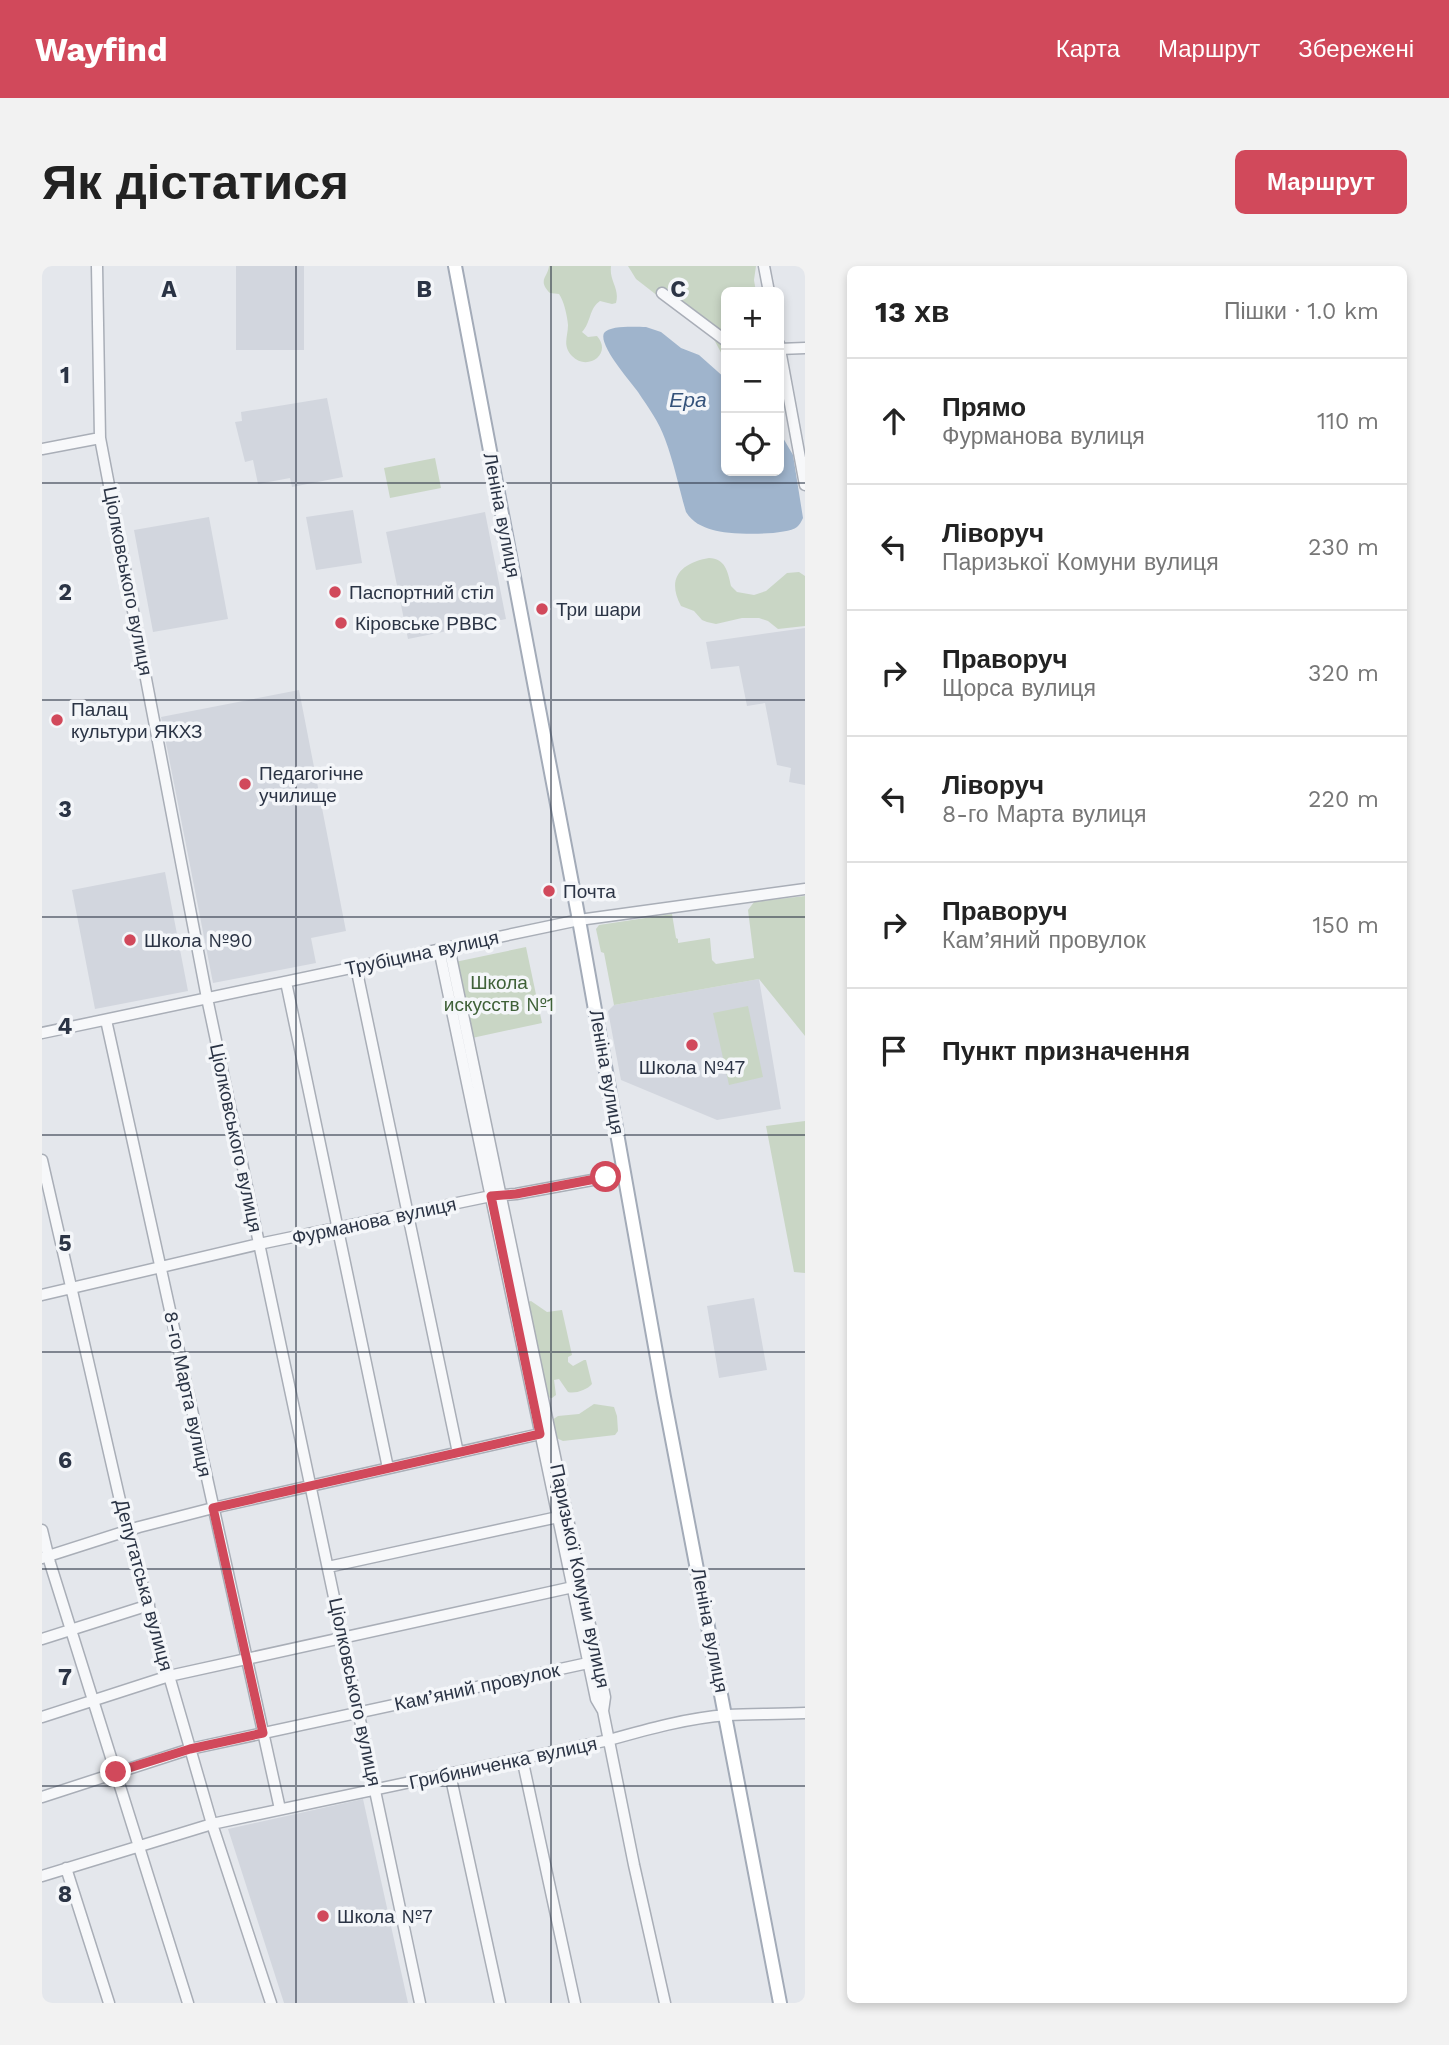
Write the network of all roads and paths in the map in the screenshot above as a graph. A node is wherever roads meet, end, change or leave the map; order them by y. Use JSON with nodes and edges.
{"nodes":[{"id":1,"x":97,"y":266,"type":"edge"},
{"id":2,"x":455,"y":266,"type":"edge"},
{"id":3,"x":764,"y":266,"type":"edge"},
{"id":4,"x":768,"y":287,"type":"edge"},
{"id":5,"x":662,"y":293,"type":"dead end"},
{"id":6,"x":721,"y":337,"type":"edge"},
{"id":7,"x":784,"y":347,"type":"edge"},
{"id":8,"x":805,"y":348,"type":"edge"},
{"id":9,"x":784,"y":386,"type":"edge"},
{"id":10,"x":100,"y":438,"type":"junction"},
{"id":11,"x":801,"y":445,"type":"edge"},
{"id":12,"x":42,"y":449,"type":"edge"},
{"id":13,"x":805,"y":485,"type":"edge"},
{"id":14,"x":805,"y":889,"type":"edge"},
{"id":15,"x":579,"y":920,"type":"junction"},
{"id":16,"x":444,"y":948,"type":"junction"},
{"id":17,"x":356,"y":967,"type":"junction"},
{"id":18,"x":286,"y":982,"type":"junction"},
{"id":19,"x":207,"y":998,"type":"junction"},
{"id":20,"x":106,"y":1020,"type":"junction"},
{"id":21,"x":42,"y":1033,"type":"edge"},
{"id":22,"x":42,"y":1160,"type":"edge"},
{"id":23,"x":625,"y":1174,"type":"junction"},
{"id":24,"x":495,"y":1196,"type":"junction"},
{"id":25,"x":406,"y":1214,"type":"junction"},
{"id":26,"x":337,"y":1229,"type":"junction"},
{"id":27,"x":259,"y":1244,"type":"junction"},
{"id":28,"x":160,"y":1266,"type":"junction"},
{"id":29,"x":71,"y":1287,"type":"junction"},
{"id":30,"x":42,"y":1295,"type":"edge"},
{"id":31,"x":540,"y":1434,"type":"junction"},
{"id":32,"x":458,"y":1453,"type":"junction"},
{"id":33,"x":388,"y":1468,"type":"junction"},
{"id":34,"x":309,"y":1486,"type":"junction"},
{"id":35,"x":213,"y":1508,"type":"junction"},
{"id":36,"x":558,"y":1517,"type":"junction"},
{"id":37,"x":42,"y":1530,"type":"edge"},
{"id":38,"x":127,"y":1531,"type":"junction"},
{"id":39,"x":46,"y":1557,"type":"edge"},
{"id":40,"x":328,"y":1567,"type":"junction"},
{"id":41,"x":573,"y":1587,"type":"junction"},
{"id":42,"x":149,"y":1605,"type":"junction"},
{"id":43,"x":71,"y":1630,"type":"junction"},
{"id":44,"x":343,"y":1637,"type":"junction"},
{"id":45,"x":42,"y":1639,"type":"edge"},
{"id":46,"x":247,"y":1659,"type":"junction"},
{"id":47,"x":589,"y":1663,"type":"junction"},
{"id":48,"x":169,"y":1676,"type":"junction"},
{"id":49,"x":93,"y":1700,"type":"junction"},
{"id":50,"x":603,"y":1711,"type":"junction"},
{"id":51,"x":359,"y":1712,"type":"junction"},
{"id":52,"x":805,"y":1713,"type":"edge"},
{"id":53,"x":726,"y":1716,"type":"junction"},
{"id":54,"x":42,"y":1717,"type":"edge"},
{"id":55,"x":263,"y":1733,"type":"junction"},
{"id":56,"x":609,"y":1740,"type":"junction"},
{"id":57,"x":190,"y":1749,"type":"junction"},
{"id":58,"x":522,"y":1758,"type":"junction"},
{"id":59,"x":116,"y":1772,"type":"junction"},
{"id":60,"x":450,"y":1774,"type":"junction"},
{"id":61,"x":376,"y":1790,"type":"junction"},
{"id":62,"x":42,"y":1797,"type":"edge"},
{"id":63,"x":280,"y":1809,"type":"junction"},
{"id":64,"x":212,"y":1824,"type":"junction"},
{"id":65,"x":138,"y":1846,"type":"junction"},
{"id":66,"x":66,"y":1868,"type":"junction"},
{"id":67,"x":42,"y":1876,"type":"edge"},
{"id":68,"x":109,"y":2003,"type":"edge"},
{"id":69,"x":188,"y":2003,"type":"edge"},
{"id":70,"x":271,"y":2003,"type":"edge"},
{"id":71,"x":420,"y":2003,"type":"edge"},
{"id":72,"x":500,"y":2003,"type":"edge"},
{"id":73,"x":575,"y":2003,"type":"edge"},
{"id":74,"x":665,"y":2003,"type":"edge"},
{"id":75,"x":780,"y":2003,"type":"edge"}],
"edges":[{"from":1,"to":10,"type":"street","name":"Ціолковського вулиця"},
{"from":2,"to":15,"type":"main road","name":"Леніна вулиця"},
{"from":3,"to":4,"type":"street"},
{"from":5,"to":6,"type":"street"},
{"from":7,"to":8,"type":"street"},
{"from":9,"to":11,"type":"street"},
{"from":10,"to":12,"type":"street"},
{"from":10,"to":19,"type":"street","name":"Ціолковського вулиця"},
{"from":11,"to":13,"type":"street"},
{"from":14,"to":15,"type":"street","name":"Трубіцина вулиця"},
{"from":15,"to":16,"type":"street","name":"Трубіцина вулиця"},
{"from":15,"to":23,"type":"main road","name":"Леніна вулиця"},
{"from":16,"to":17,"type":"street","name":"Трубіцина вулиця"},
{"from":16,"to":24,"type":"street","name":"Паризької Комуни вулиця"},
{"from":17,"to":18,"type":"street","name":"Трубіцина вулиця"},
{"from":17,"to":25,"type":"street"},
{"from":18,"to":19,"type":"street","name":"Трубіцина вулиця"},
{"from":18,"to":26,"type":"street"},
{"from":19,"to":20,"type":"street","name":"Трубіцина вулиця"},
{"from":19,"to":27,"type":"street","name":"Ціолковського вулиця"},
{"from":20,"to":21,"type":"street","name":"Трубіцина вулиця"},
{"from":20,"to":28,"type":"street","name":"8-го Марта вулиця"},
{"from":22,"to":29,"type":"street","name":"Депутатська вулиця"},
{"from":23,"to":24,"type":"street","name":"Фурманова вулиця"},
{"from":23,"to":53,"type":"main road","name":"Леніна вулиця"},
{"from":24,"to":25,"type":"street","name":"Фурманова вулиця"},
{"from":24,"to":31,"type":"street","name":"Паризької Комуни вулиця"},
{"from":24,"to":50,"type":"street","name":"Паризької Комуни вулиця"},
{"from":25,"to":26,"type":"street","name":"Фурманова вулиця"},
{"from":25,"to":32,"type":"street"},
{"from":26,"to":27,"type":"street","name":"Фурманова вулиця"},
{"from":26,"to":33,"type":"street"},
{"from":27,"to":28,"type":"street","name":"Фурманова вулиця"},
{"from":27,"to":34,"type":"street","name":"Ціолковського вулиця"},
{"from":28,"to":29,"type":"street","name":"Фурманова вулиця"},
{"from":28,"to":35,"type":"street","name":"8-го Марта вулиця"},
{"from":29,"to":30,"type":"street","name":"Фурманова вулиця"},
{"from":29,"to":38,"type":"street","name":"Депутатська вулиця"},
{"from":31,"to":32,"type":"street"},
{"from":31,"to":36,"type":"street","name":"Паризької Комуни вулиця"},
{"from":32,"to":33,"type":"street"},
{"from":33,"to":34,"type":"street"},
{"from":34,"to":35,"type":"street"},
{"from":34,"to":40,"type":"street","name":"Ціолковського вулиця"},
{"from":35,"to":38,"type":"street"},
{"from":35,"to":46,"type":"street","name":"8-го Марта вулиця"},
{"from":36,"to":40,"type":"street"},
{"from":36,"to":41,"type":"street","name":"Паризької Комуни вулиця"},
{"from":37,"to":39,"type":"street"},
{"from":38,"to":39,"type":"street"},
{"from":38,"to":42,"type":"street","name":"Депутатська вулиця"},
{"from":39,"to":43,"type":"street"},
{"from":40,"to":44,"type":"street","name":"Ціолковського вулиця"},
{"from":41,"to":44,"type":"street"},
{"from":41,"to":47,"type":"street","name":"Паризької Комуни вулиця"},
{"from":42,"to":43,"type":"street"},
{"from":42,"to":48,"type":"street","name":"Депутатська вулиця"},
{"from":43,"to":45,"type":"street"},
{"from":43,"to":49,"type":"street"},
{"from":44,"to":46,"type":"street"},
{"from":44,"to":51,"type":"street","name":"Ціолковського вулиця"},
{"from":46,"to":48,"type":"street"},
{"from":46,"to":55,"type":"street","name":"8-го Марта вулиця"},
{"from":47,"to":50,"type":"street","name":"Паризької Комуни вулиця"},
{"from":47,"to":51,"type":"street","name":"Кам’яний провулок"},
{"from":48,"to":49,"type":"street"},
{"from":48,"to":57,"type":"street","name":"Депутатська вулиця"},
{"from":49,"to":54,"type":"street"},
{"from":49,"to":59,"type":"street"},
{"from":50,"to":56,"type":"street","name":"Паризької Комуни вулиця"},
{"from":51,"to":55,"type":"street","name":"Кам’яний провулок"},
{"from":51,"to":61,"type":"street","name":"Ціолковського вулиця"},
{"from":52,"to":53,"type":"street","name":"Грибиниченка вулиця"},
{"from":53,"to":56,"type":"street","name":"Грибиниченка вулиця"},
{"from":53,"to":75,"type":"main road","name":"Леніна вулиця"},
{"from":55,"to":57,"type":"street","name":"Кам’яний провулок"},
{"from":55,"to":63,"type":"street","name":"8-го Марта вулиця"},
{"from":56,"to":58,"type":"street","name":"Грибиниченка вулиця"},
{"from":56,"to":74,"type":"street","name":"Паризької Комуни вулиця"},
{"from":57,"to":59,"type":"street","name":"Кам’яний провулок"},
{"from":57,"to":64,"type":"street","name":"Депутатська вулиця"},
{"from":58,"to":60,"type":"street","name":"Грибиниченка вулиця"},
{"from":58,"to":73,"type":"street"},
{"from":59,"to":62,"type":"street","name":"Кам’яний провулок"},
{"from":59,"to":65,"type":"street"},
{"from":60,"to":61,"type":"street","name":"Грибиниченка вулиця"},
{"from":60,"to":72,"type":"street"},
{"from":61,"to":63,"type":"street","name":"Грибиниченка вулиця"},
{"from":61,"to":71,"type":"street","name":"Ціолковського вулиця"},
{"from":63,"to":64,"type":"street","name":"Грибиниченка вулиця"},
{"from":64,"to":65,"type":"street","name":"Грибиниченка вулиця"},
{"from":64,"to":70,"type":"street","name":"Депутатська вулиця"},
{"from":65,"to":66,"type":"street","name":"Грибиниченка вулиця"},
{"from":65,"to":69,"type":"street"},
{"from":66,"to":67,"type":"street","name":"Грибиниченка вулиця"},
{"from":66,"to":68,"type":"street"}]}
